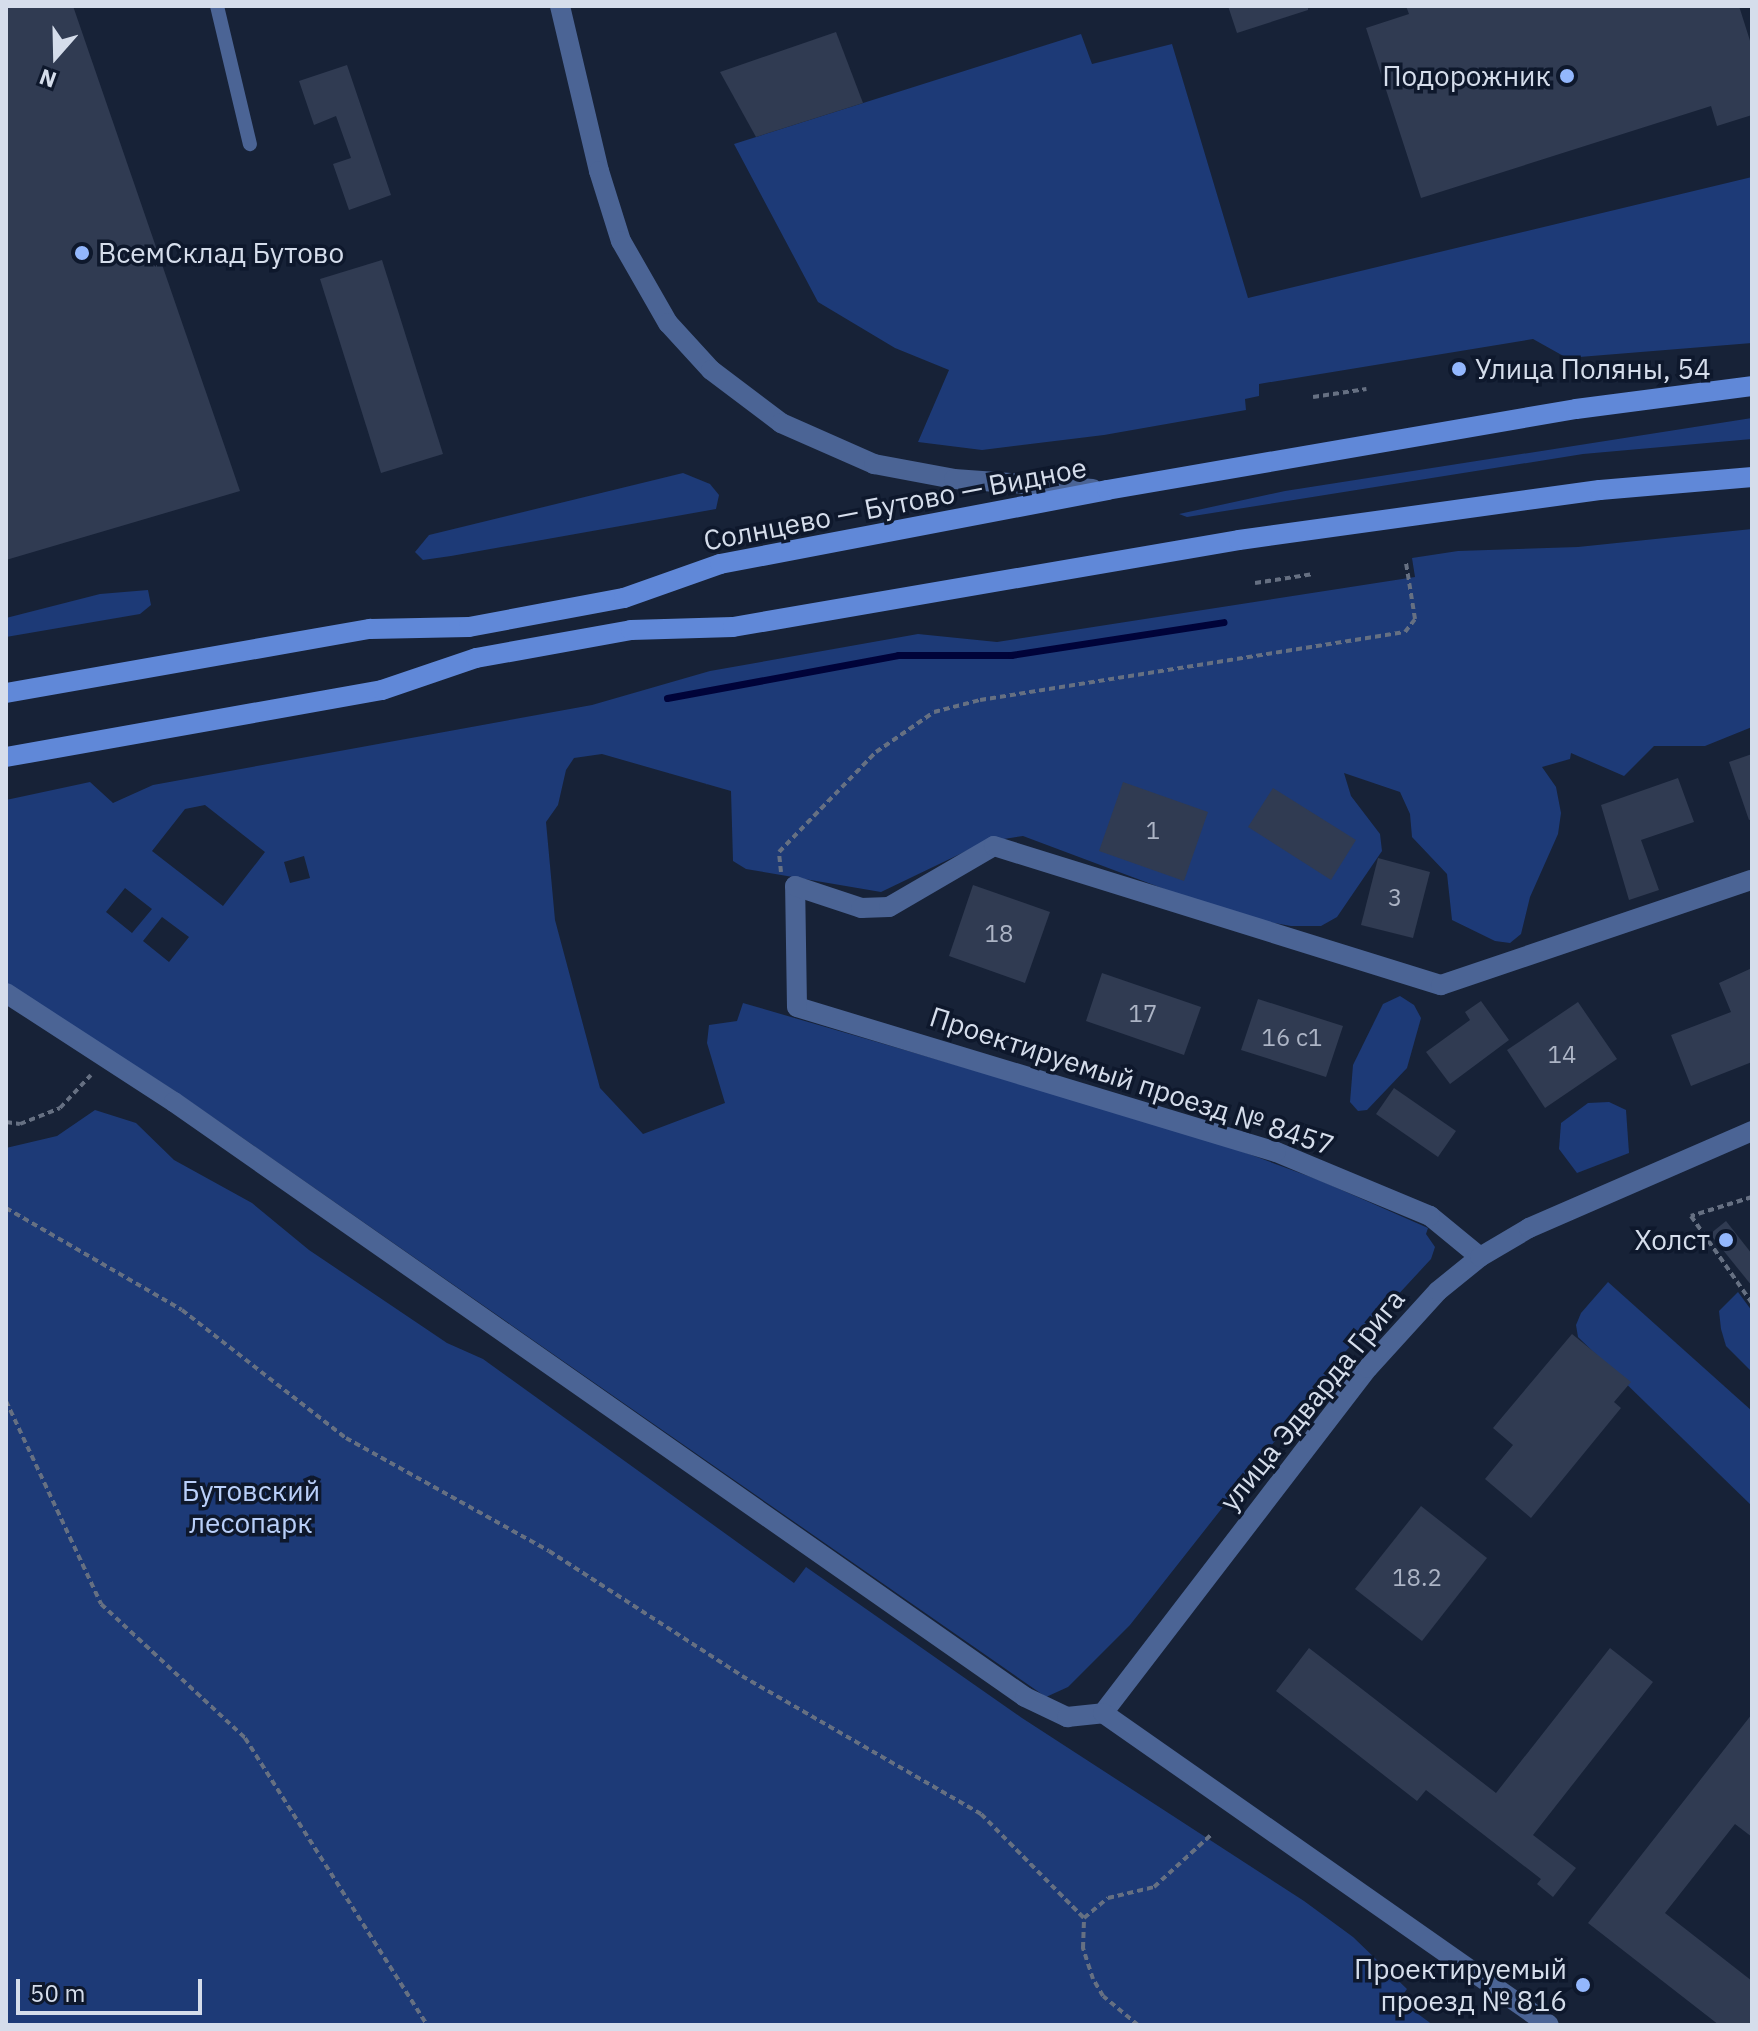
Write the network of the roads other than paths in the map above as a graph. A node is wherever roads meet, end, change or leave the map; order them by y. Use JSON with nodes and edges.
{"nodes":[{"id":1,"x":217,"y":6,"type":"edge"},
{"id":2,"x":560,"y":6,"type":"edge"},
{"id":3,"x":250,"y":144,"type":"dead end"},
{"id":4,"x":1752,"y":386,"type":"edge"},
{"id":5,"x":1752,"y":477,"type":"edge"},
{"id":6,"x":1107,"y":490,"type":"junction"},
{"id":7,"x":6,"y":693,"type":"edge"},
{"id":8,"x":6,"y":757,"type":"edge"},
{"id":9,"x":1752,"y":880,"type":"edge"},
{"id":10,"x":6,"y":993,"type":"edge"},
{"id":11,"x":1752,"y":1131,"type":"edge"},
{"id":12,"x":1480,"y":1257,"type":"junction"},
{"id":13,"x":1103,"y":1713,"type":"junction"},
{"id":14,"x":1549,"y":2025,"type":"edge"}],
"edges":[{"from":1,"to":3,"type":"lane"},
{"from":2,"to":6,"type":"street"},
{"from":4,"to":6,"type":"main road","name":"Солнцево — Бутово — Видное"},
{"from":5,"to":8,"type":"main road"},
{"from":6,"to":7,"type":"main road","name":"Солнцево — Бутово — Видное"},
{"from":9,"to":12,"type":"street","name":"Проектируемый проезд № 8457"},
{"from":10,"to":13,"type":"street"},
{"from":11,"to":12,"type":"street","name":"улица Эдварда Грига"},
{"from":12,"to":13,"type":"street","name":"улица Эдварда Грига"},
{"from":13,"to":14,"type":"street"}]}
